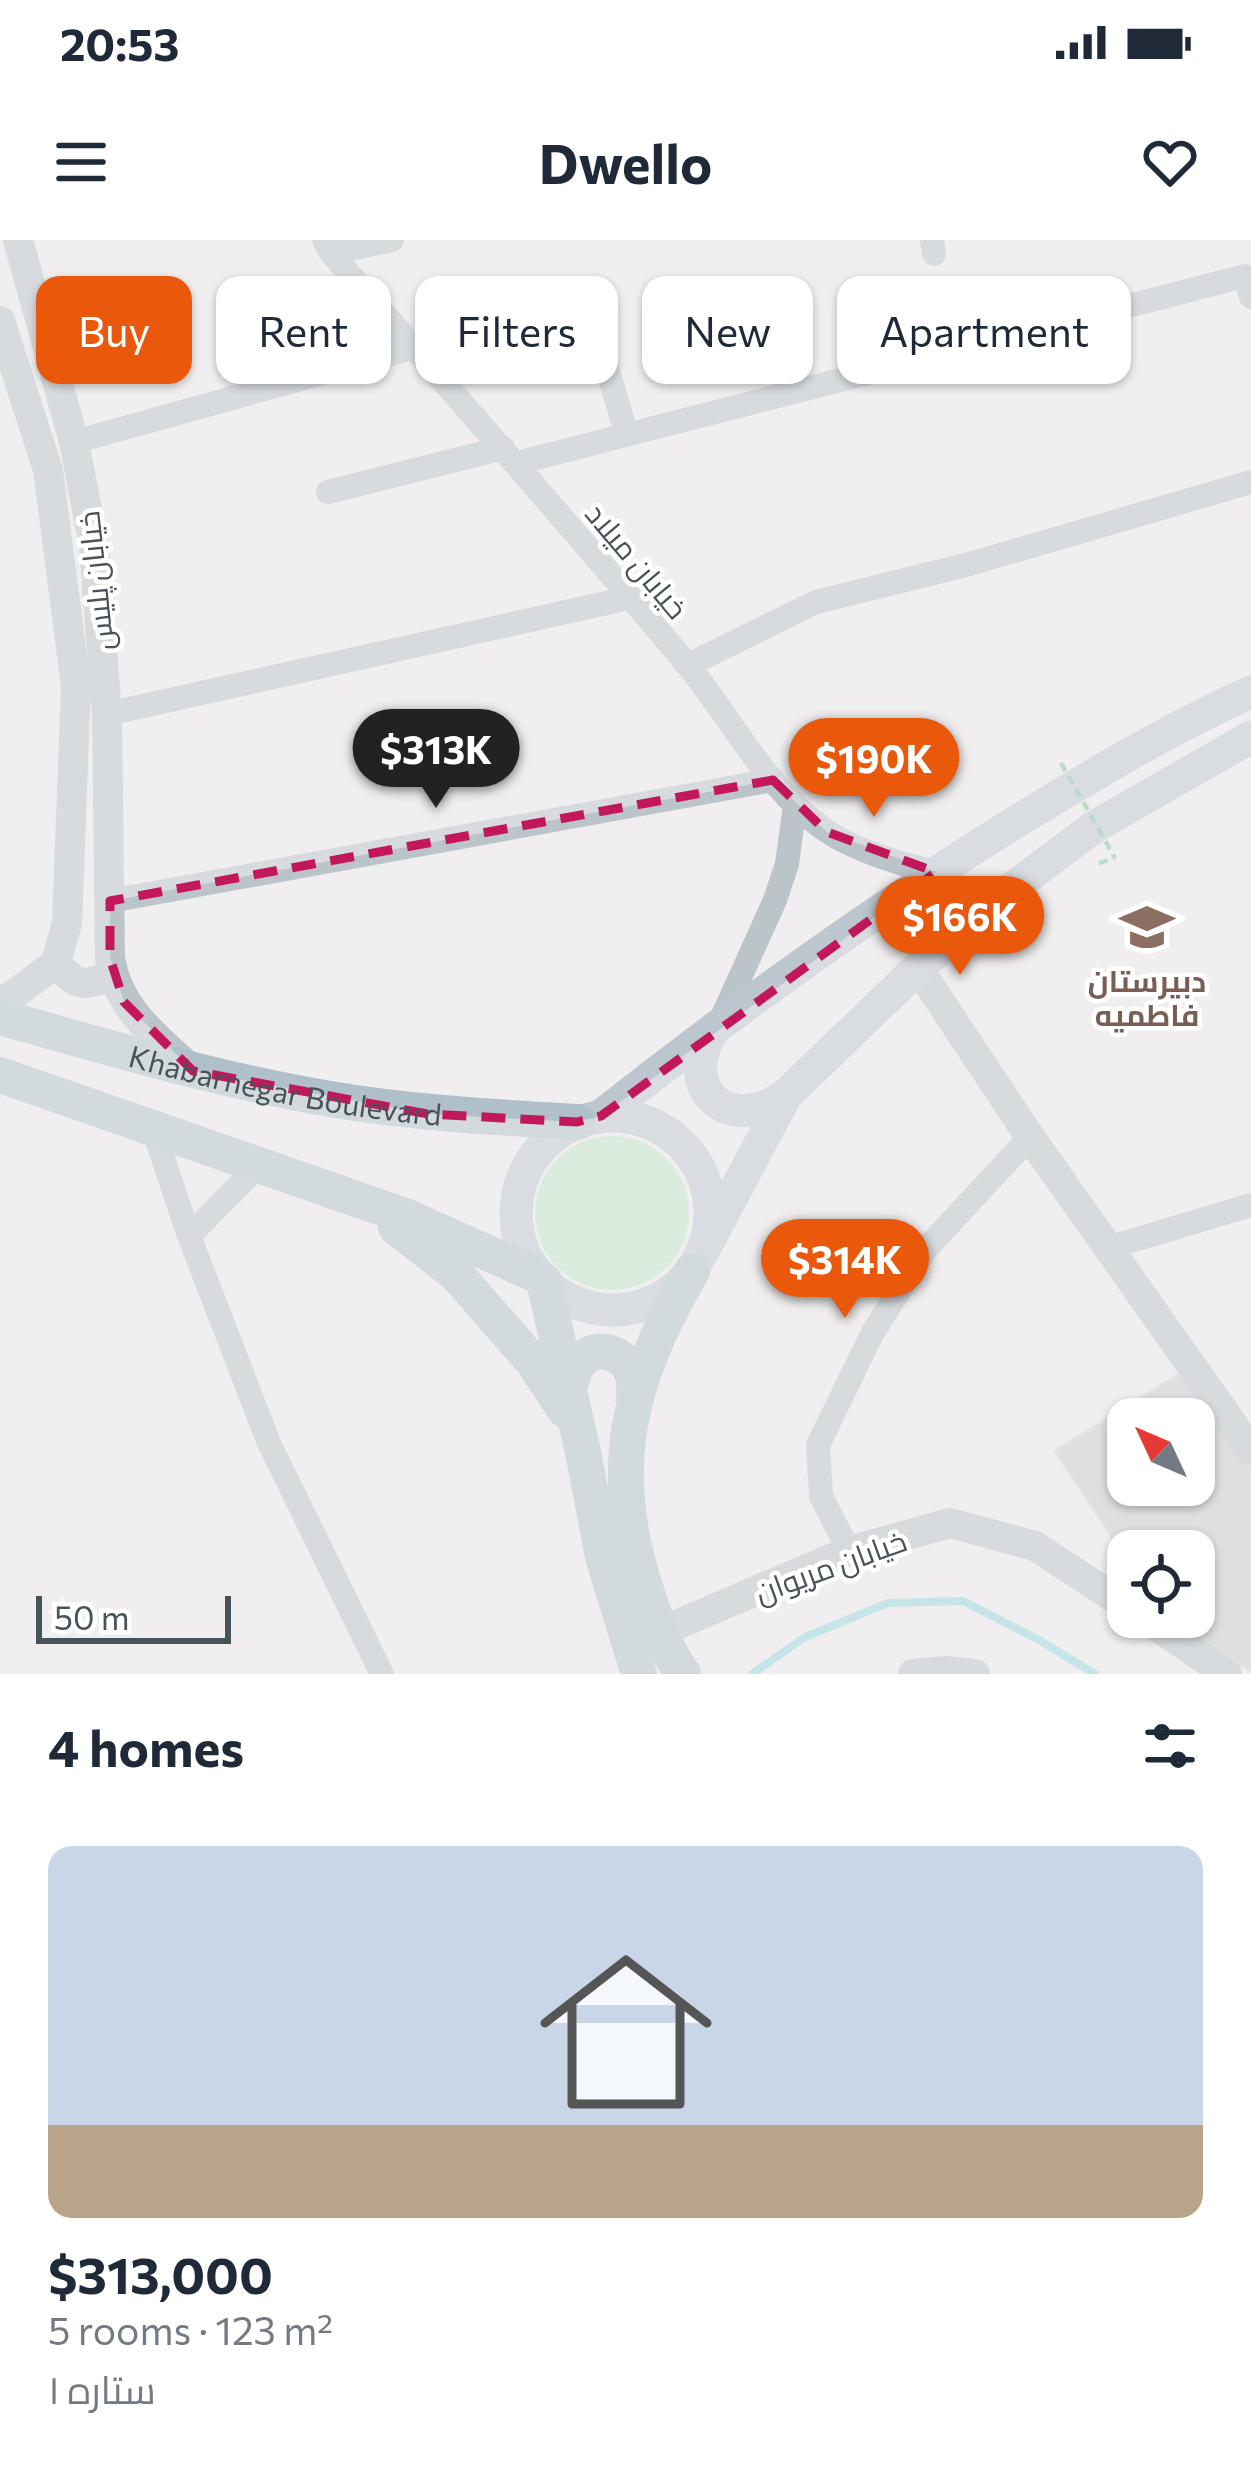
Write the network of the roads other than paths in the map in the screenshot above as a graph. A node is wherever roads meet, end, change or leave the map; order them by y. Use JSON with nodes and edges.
{"nodes":[{"id":1,"x":18,"y":240,"type":"edge"},
{"id":2,"x":392,"y":240,"type":"edge"},
{"id":3,"x":328,"y":246,"type":"edge"},
{"id":4,"x":1251,"y":297,"type":"edge"},
{"id":5,"x":0,"y":321,"type":"edge"},
{"id":6,"x":413,"y":348,"type":"junction"},
{"id":7,"x":612,"y":384,"type":"edge"},
{"id":8,"x":627,"y":435,"type":"junction"},
{"id":9,"x":74,"y":442,"type":"junction"},
{"id":10,"x":510,"y":455,"type":"junction"},
{"id":11,"x":1251,"y":482,"type":"edge"},
{"id":12,"x":328,"y":492,"type":"dead end"},
{"id":13,"x":629,"y":598,"type":"junction"},
{"id":14,"x":688,"y":665,"type":"junction"},
{"id":15,"x":1251,"y":692,"type":"edge"},
{"id":16,"x":107,"y":715,"type":"junction"},
{"id":17,"x":1246,"y":741,"type":"edge"},
{"id":18,"x":773,"y":780,"type":"junction"},
{"id":19,"x":795,"y":805,"type":"junction"},
{"id":20,"x":936,"y":872,"type":"junction"},
{"id":21,"x":110,"y":916,"type":"junction"},
{"id":22,"x":56,"y":963,"type":"junction"},
{"id":23,"x":918,"y":968,"type":"junction"},
{"id":24,"x":112,"y":974,"type":"junction"},
{"id":25,"x":0,"y":1002,"type":"edge"},
{"id":26,"x":0,"y":1017,"type":"edge"},
{"id":27,"x":719,"y":1022,"type":"junction"},
{"id":28,"x":193,"y":1071,"type":"junction"},
{"id":29,"x":0,"y":1075,"type":"edge"},
{"id":30,"x":786,"y":1095,"type":"junction"},
{"id":31,"x":589,"y":1119,"type":"junction"},
{"id":32,"x":153,"y":1128,"type":"junction"},
{"id":33,"x":1030,"y":1137,"type":"junction"},
{"id":34,"x":259,"y":1165,"type":"junction"},
{"id":35,"x":359,"y":1200,"type":"junction"},
{"id":36,"x":1251,"y":1205,"type":"edge"},
{"id":37,"x":189,"y":1236,"type":"junction"},
{"id":38,"x":1111,"y":1247,"type":"junction"},
{"id":39,"x":698,"y":1261,"type":"junction"},
{"id":40,"x":540,"y":1278,"type":"junction"},
{"id":41,"x":568,"y":1390,"type":"junction"},
{"id":42,"x":634,"y":1396,"type":"junction"},
{"id":43,"x":576,"y":1427,"type":"junction"},
{"id":44,"x":1251,"y":1450,"type":"edge"},
{"id":45,"x":849,"y":1551,"type":"junction"},
{"id":46,"x":1107,"y":1593,"type":"edge"},
{"id":47,"x":1174,"y":1638,"type":"edge"},
{"id":48,"x":650,"y":1662,"type":"edge"},
{"id":49,"x":382,"y":1674,"type":"edge"},
{"id":50,"x":913,"y":1674,"type":"edge"},
{"id":51,"x":975,"y":1674,"type":"edge"},
{"id":52,"x":1227,"y":1674,"type":"edge"}],
"edges":[{"from":1,"to":9,"type":"street","name":"خیابان پلیس"},
{"from":2,"to":3,"type":"street"},
{"from":3,"to":6,"type":"street","name":"خیابان میلاد"},
{"from":4,"to":8,"type":"street"},
{"from":5,"to":22,"type":"street","name":"خیابان پلیس"},
{"from":6,"to":9,"type":"street"},
{"from":6,"to":10,"type":"street","name":"خیابان میلاد"},
{"from":7,"to":8,"type":"street"},
{"from":8,"to":10,"type":"street"},
{"from":9,"to":16,"type":"street","name":"خیابان پلیس"},
{"from":10,"to":12,"type":"street"},
{"from":10,"to":13,"type":"street","name":"خیابان میلاد"},
{"from":11,"to":14,"type":"street"},
{"from":13,"to":14,"type":"street","name":"خیابان میلاد"},
{"from":13,"to":16,"type":"street"},
{"from":14,"to":18,"type":"street","name":"خیابان میلاد"},
{"from":15,"to":20,"type":"main road"},
{"from":16,"to":21,"type":"street","name":"خیابان پلیس"},
{"from":17,"to":23,"type":"main road"},
{"from":18,"to":19,"type":"street","name":"خیابان میلاد"},
{"from":18,"to":21,"type":"street"},
{"from":19,"to":20,"type":"street","name":"خیابان میلاد"},
{"from":19,"to":27,"type":"street"},
{"from":20,"to":27,"type":"main road"},
{"from":21,"to":24,"type":"street","name":"خیابان پلیس"},
{"from":22,"to":24,"type":"street"},
{"from":22,"to":25,"type":"street"},
{"from":23,"to":30,"type":"main road"},
{"from":23,"to":33,"type":"street"},
{"from":24,"to":28,"type":"street"},
{"from":26,"to":28,"type":"main road","name":"Khabarnegar Boulevard"},
{"from":27,"to":30,"type":"main road"},
{"from":27,"to":31,"type":"main road"},
{"from":28,"to":31,"type":"main road","name":"Khabarnegar Boulevard"},
{"from":29,"to":32,"type":"main road"},
{"from":30,"to":39,"type":"main road"},
{"from":31,"to":39,"type":"main road"},
{"from":31,"to":40,"type":"main road"},
{"from":32,"to":34,"type":"main road"},
{"from":32,"to":37,"type":"street"},
{"from":33,"to":38,"type":"street"},
{"from":33,"to":45,"type":"street"},
{"from":34,"to":35,"type":"main road"},
{"from":34,"to":37,"type":"street"},
{"from":35,"to":40,"type":"main road"},
{"from":35,"to":43,"type":"main road"},
{"from":36,"to":38,"type":"street"},
{"from":37,"to":49,"type":"street"},
{"from":38,"to":44,"type":"street"},
{"from":39,"to":40,"type":"main road"},
{"from":39,"to":42,"type":"main road"},
{"from":40,"to":41,"type":"main road"},
{"from":41,"to":42,"type":"main road"},
{"from":41,"to":43,"type":"main road"},
{"from":42,"to":48,"type":"main road"},
{"from":43,"to":48,"type":"main road"},
{"from":45,"to":46,"type":"street","name":"خیابان مریوان"},
{"from":45,"to":48,"type":"street","name":"خیابان مریوان"},
{"from":47,"to":52,"type":"street"},
{"from":50,"to":51,"type":"street"}]}
